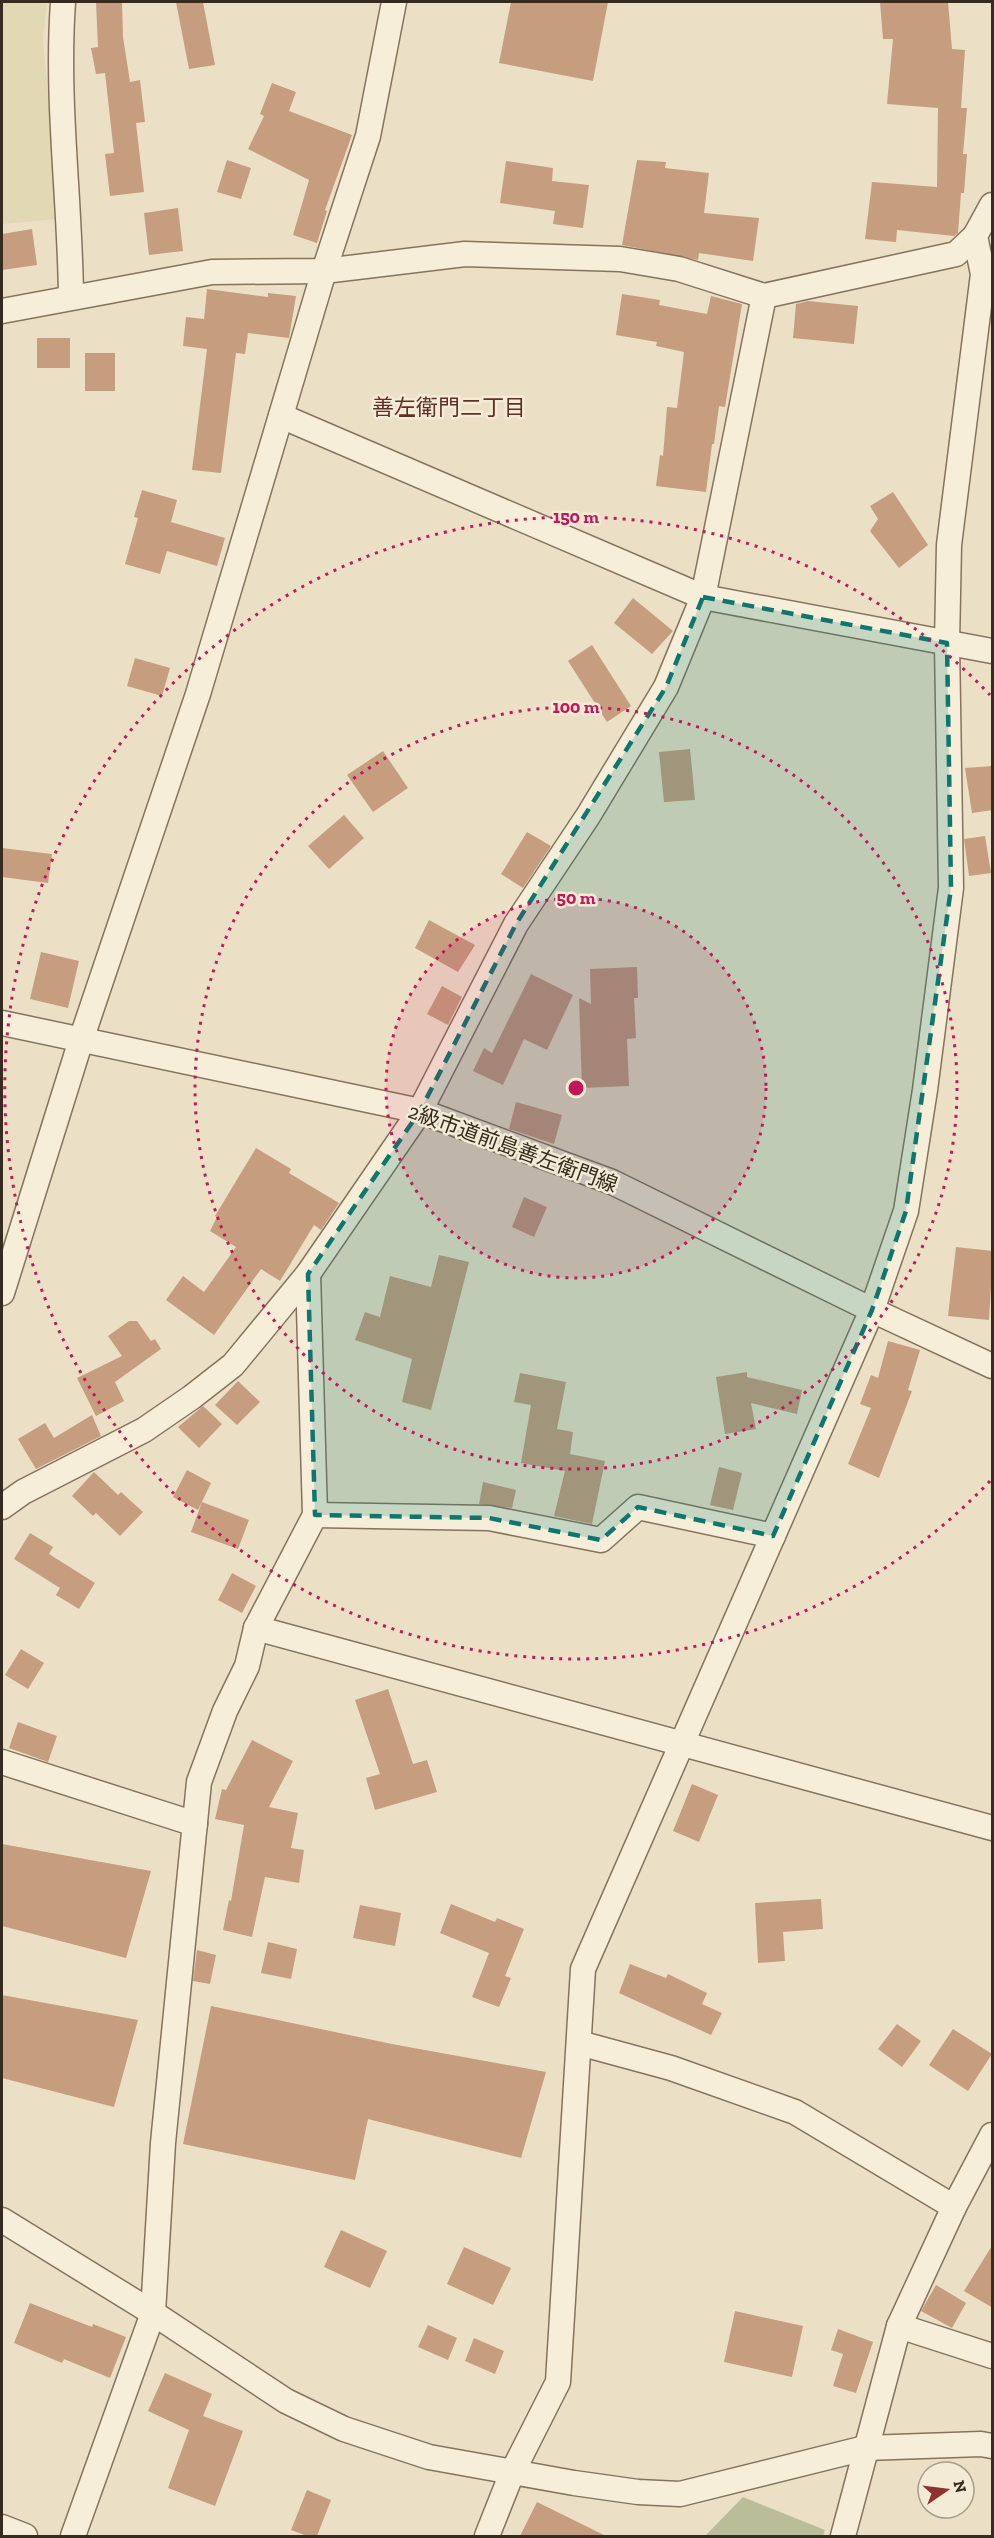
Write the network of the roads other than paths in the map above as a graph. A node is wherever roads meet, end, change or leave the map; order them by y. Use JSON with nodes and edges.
{"nodes":[{"id":1,"x":63,"y":2,"type":"edge"},
{"id":2,"x":394,"y":2,"type":"edge"},
{"id":3,"x":992,"y":210,"type":"edge"},
{"id":4,"x":975,"y":236,"type":"junction"},
{"id":5,"x":324,"y":270,"type":"junction"},
{"id":6,"x":764,"y":296,"type":"junction"},
{"id":7,"x":71,"y":297,"type":"junction"},
{"id":8,"x":2,"y":311,"type":"edge"},
{"id":9,"x":281,"y":416,"type":"junction"},
{"id":10,"x":703,"y":597,"type":"junction"},
{"id":11,"x":947,"y":643,"type":"junction"},
{"id":12,"x":993,"y":651,"type":"edge"},
{"id":13,"x":2,"y":1023,"type":"edge"},
{"id":14,"x":81,"y":1040,"type":"junction"},
{"id":15,"x":420,"y":1111,"type":"junction"},
{"id":16,"x":308,"y":1274,"type":"junction"},
{"id":17,"x":2,"y":1293,"type":"edge"},
{"id":18,"x":872,"y":1310,"type":"junction"},
{"id":19,"x":993,"y":1366,"type":"edge"},
{"id":20,"x":2,"y":1507,"type":"edge"},
{"id":21,"x":315,"y":1515,"type":"junction"},
{"id":22,"x":773,"y":1536,"type":"junction"},
{"id":23,"x":256,"y":1629,"type":"junction"},
{"id":24,"x":682,"y":1743,"type":"junction"},
{"id":25,"x":2,"y":1762,"type":"edge"},
{"id":26,"x":195,"y":1824,"type":"junction"},
{"id":27,"x":993,"y":1828,"type":"edge"},
{"id":28,"x":579,"y":2043,"type":"junction"},
{"id":29,"x":993,"y":2135,"type":"edge"},
{"id":30,"x":954,"y":2207,"type":"junction"},
{"id":31,"x":2,"y":2220,"type":"edge"},
{"id":32,"x":153,"y":2313,"type":"junction"},
{"id":33,"x":899,"y":2326,"type":"junction"},
{"id":34,"x":993,"y":2355,"type":"edge"},
{"id":35,"x":993,"y":2446,"type":"edge"},
{"id":36,"x":865,"y":2448,"type":"junction"},
{"id":37,"x":512,"y":2473,"type":"junction"},
{"id":38,"x":2,"y":2527,"type":"edge"},
{"id":39,"x":25,"y":2536,"type":"edge"},
{"id":40,"x":72,"y":2536,"type":"edge"},
{"id":41,"x":487,"y":2536,"type":"edge"},
{"id":42,"x":843,"y":2536,"type":"edge"}],
"edges":[{"from":1,"to":7,"type":"street"},
{"from":2,"to":5,"type":"street"},
{"from":3,"to":4,"type":"street"},
{"from":4,"to":6,"type":"street"},
{"from":4,"to":11,"type":"street"},
{"from":5,"to":6,"type":"street"},
{"from":5,"to":7,"type":"street"},
{"from":5,"to":9,"type":"street"},
{"from":6,"to":10,"type":"street"},
{"from":7,"to":8,"type":"street"},
{"from":9,"to":10,"type":"street"},
{"from":9,"to":14,"type":"street"},
{"from":10,"to":11,"type":"street"},
{"from":10,"to":15,"type":"street"},
{"from":11,"to":12,"type":"street"},
{"from":11,"to":18,"type":"street"},
{"from":13,"to":14,"type":"street","name":"2級市道前島善左衛門線"},
{"from":14,"to":15,"type":"street","name":"2級市道前島善左衛門線"},
{"from":14,"to":17,"type":"street"},
{"from":15,"to":16,"type":"street"},
{"from":15,"to":18,"type":"street","name":"2級市道前島善左衛門線"},
{"from":16,"to":20,"type":"street"},
{"from":16,"to":21,"type":"street"},
{"from":18,"to":19,"type":"street","name":"2級市道前島善左衛門線"},
{"from":18,"to":22,"type":"street"},
{"from":21,"to":22,"type":"street"},
{"from":21,"to":23,"type":"street"},
{"from":22,"to":24,"type":"street"},
{"from":23,"to":24,"type":"street"},
{"from":23,"to":26,"type":"street"},
{"from":24,"to":27,"type":"street"},
{"from":24,"to":28,"type":"street"},
{"from":25,"to":26,"type":"street"},
{"from":26,"to":32,"type":"street"},
{"from":28,"to":30,"type":"street"},
{"from":28,"to":37,"type":"street"},
{"from":29,"to":30,"type":"street"},
{"from":30,"to":33,"type":"street"},
{"from":31,"to":32,"type":"street"},
{"from":32,"to":37,"type":"street"},
{"from":32,"to":40,"type":"street"},
{"from":33,"to":34,"type":"street"},
{"from":33,"to":36,"type":"street"},
{"from":35,"to":36,"type":"street"},
{"from":36,"to":37,"type":"street"},
{"from":36,"to":42,"type":"street"},
{"from":37,"to":41,"type":"street"},
{"from":38,"to":39,"type":"street"}]}
